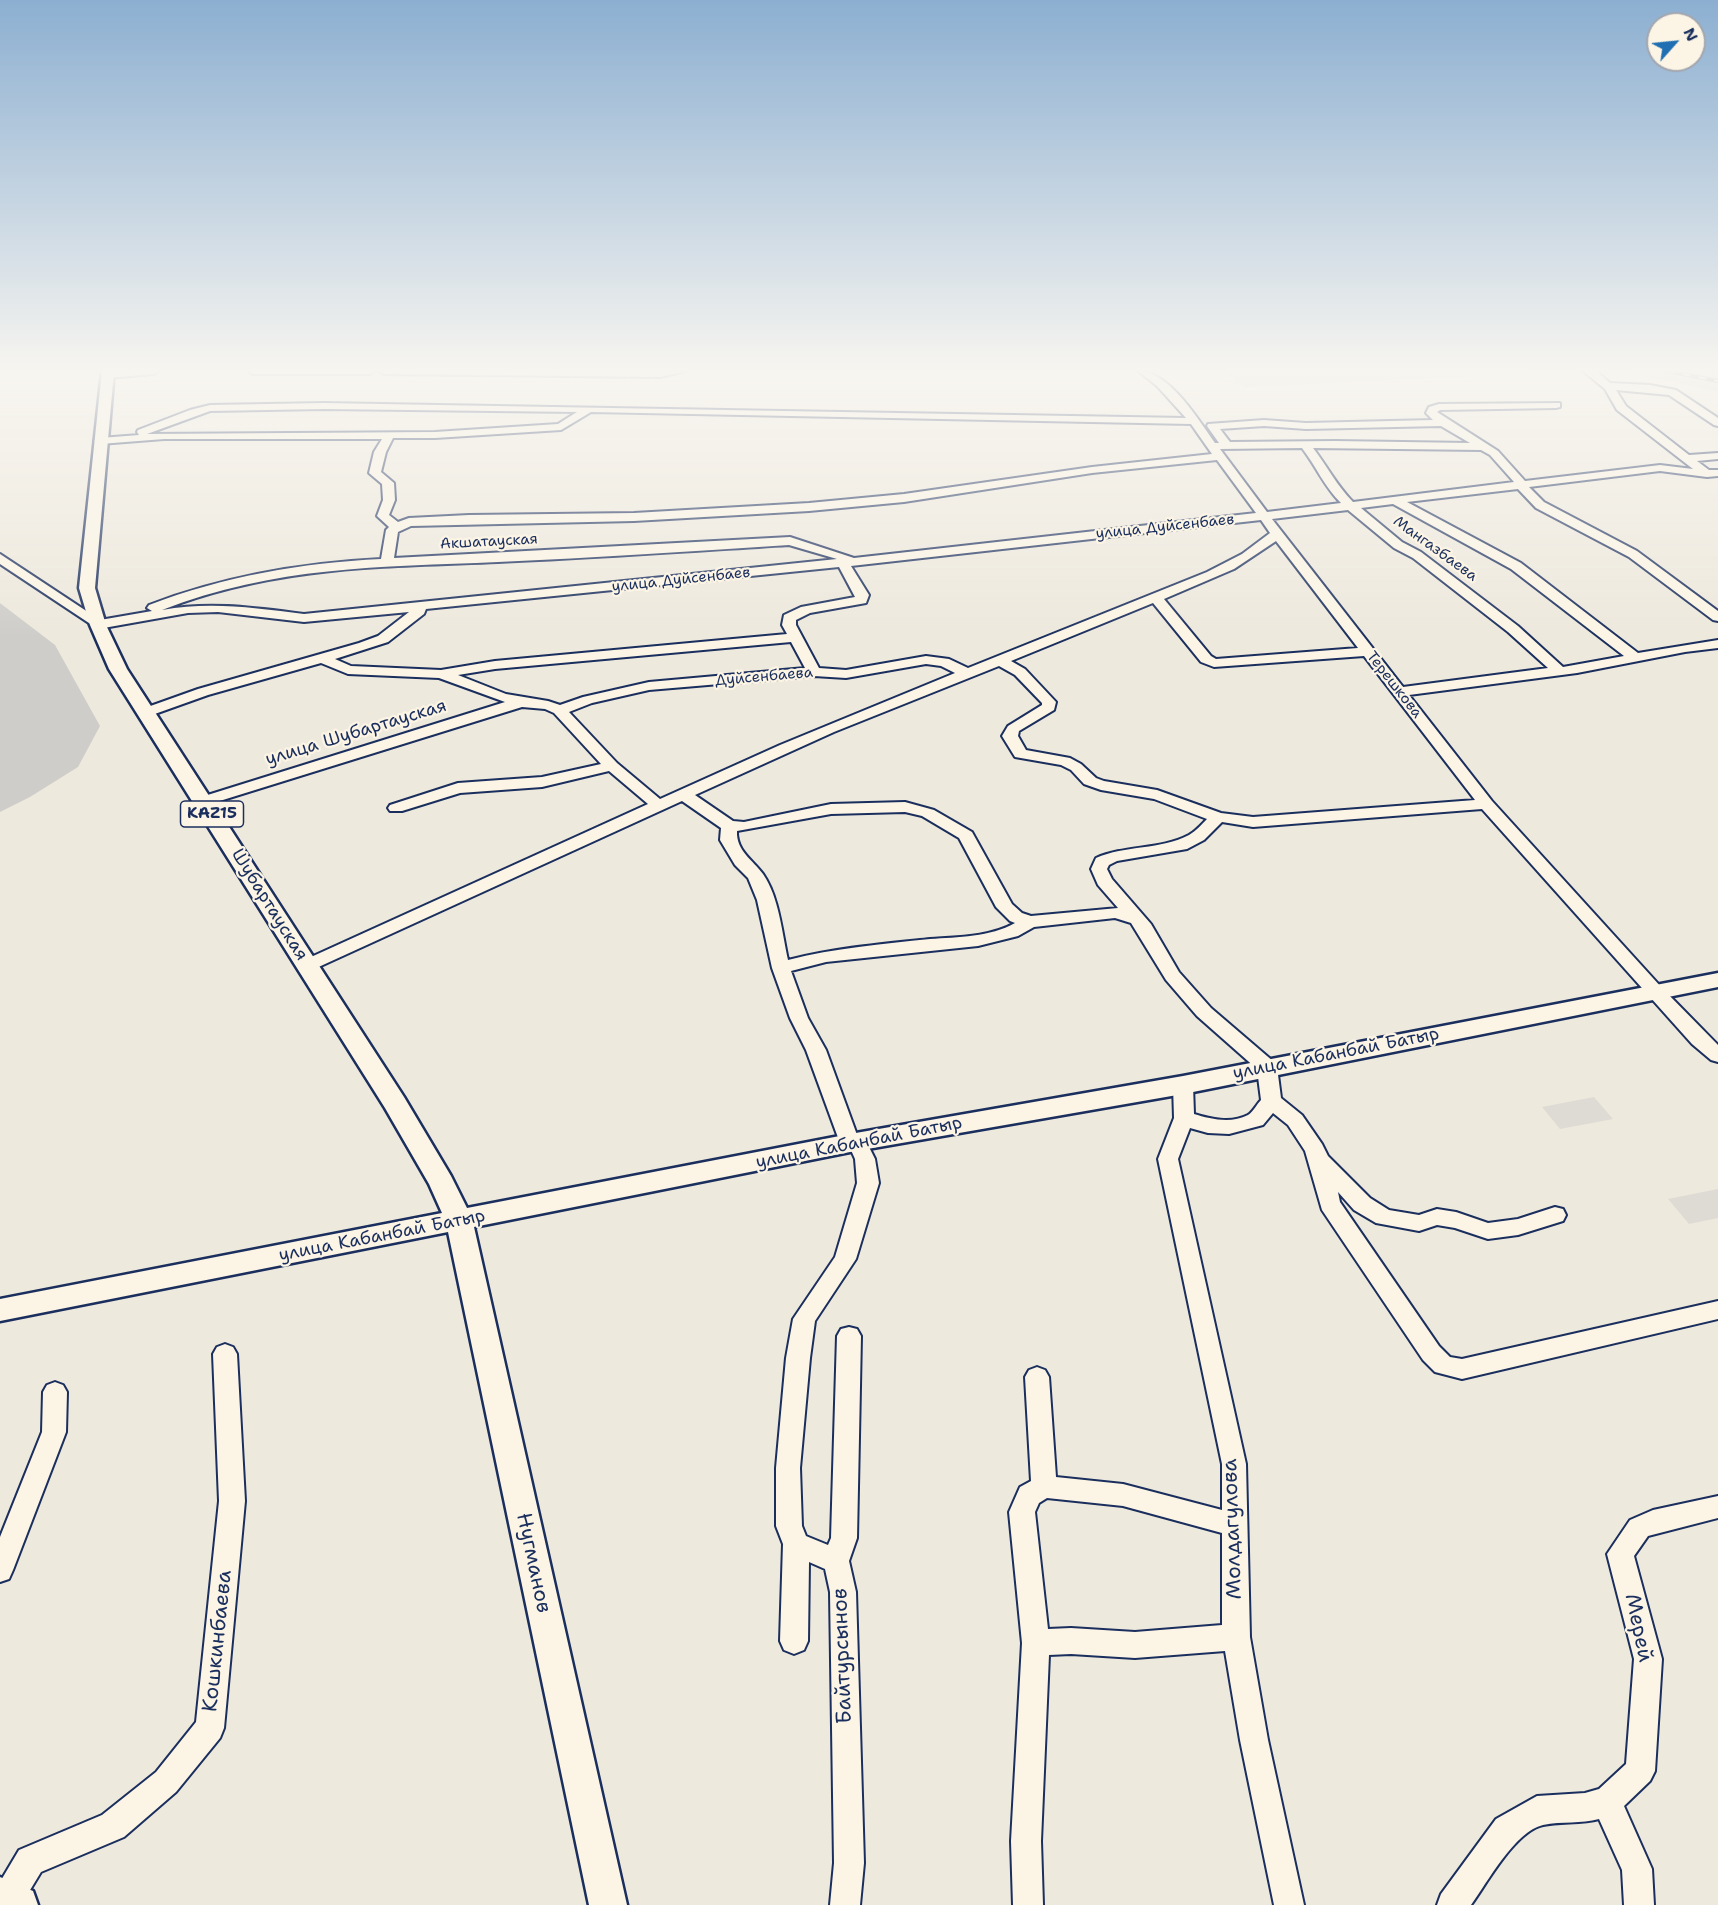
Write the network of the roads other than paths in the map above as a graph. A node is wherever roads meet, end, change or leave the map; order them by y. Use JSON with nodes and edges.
{"nodes":[{"id":1,"x":106,"y":460,"type":"edge"},
{"id":2,"x":378,"y":460,"type":"edge"},
{"id":3,"x":1154,"y":460,"type":"edge"},
{"id":4,"x":1227,"y":460,"type":"edge"},
{"id":5,"x":1317,"y":460,"type":"edge"},
{"id":6,"x":1501,"y":460,"type":"edge"},
{"id":7,"x":1691,"y":460,"type":"edge"},
{"id":8,"x":1712,"y":473,"type":"edge"},
{"id":9,"x":1718,"y":482,"type":"edge"},
{"id":10,"x":1521,"y":484,"type":"junction"},
{"id":11,"x":1394,"y":500,"type":"junction"},
{"id":12,"x":1350,"y":505,"type":"junction"},
{"id":13,"x":1266,"y":516,"type":"junction"},
{"id":14,"x":398,"y":526,"type":"junction"},
{"id":15,"x":1277,"y":534,"type":"junction"},
{"id":16,"x":0,"y":558,"type":"edge"},
{"id":17,"x":847,"y":561,"type":"junction"},
{"id":18,"x":387,"y":563,"type":"junction"},
{"id":19,"x":1155,"y":597,"type":"junction"},
{"id":20,"x":420,"y":608,"type":"junction"},
{"id":21,"x":133,"y":617,"type":"junction"},
{"id":22,"x":1718,"y":617,"type":"edge"},
{"id":23,"x":98,"y":624,"type":"junction"},
{"id":24,"x":796,"y":637,"type":"junction"},
{"id":25,"x":1718,"y":644,"type":"edge"},
{"id":26,"x":1368,"y":651,"type":"junction"},
{"id":27,"x":1634,"y":657,"type":"junction"},
{"id":28,"x":324,"y":659,"type":"junction"},
{"id":29,"x":999,"y":660,"type":"junction"},
{"id":30,"x":1558,"y":670,"type":"junction"},
{"id":31,"x":814,"y":672,"type":"junction"},
{"id":32,"x":441,"y":674,"type":"junction"},
{"id":33,"x":968,"y":674,"type":"junction"},
{"id":34,"x":1400,"y":692,"type":"junction"},
{"id":35,"x":520,"y":702,"type":"junction"},
{"id":36,"x":559,"y":710,"type":"junction"},
{"id":37,"x":147,"y":712,"type":"junction"},
{"id":38,"x":612,"y":766,"type":"junction"},
{"id":39,"x":684,"y":795,"type":"junction"},
{"id":40,"x":204,"y":801,"type":"junction"},
{"id":41,"x":1486,"y":804,"type":"junction"},
{"id":42,"x":659,"y":806,"type":"junction"},
{"id":43,"x":396,"y":808,"type":"dead end"},
{"id":44,"x":1218,"y":817,"type":"junction"},
{"id":45,"x":729,"y":826,"type":"junction"},
{"id":46,"x":1136,"y":919,"type":"junction"},
{"id":47,"x":1030,"y":922,"type":"junction"},
{"id":48,"x":306,"y":966,"type":"junction"},
{"id":49,"x":781,"y":968,"type":"junction"},
{"id":50,"x":1718,"y":980,"type":"edge"},
{"id":51,"x":1655,"y":992,"type":"junction"},
{"id":52,"x":1718,"y":1055,"type":"edge"},
{"id":53,"x":1267,"y":1067,"type":"junction"},
{"id":54,"x":1184,"y":1085,"type":"junction"},
{"id":55,"x":1271,"y":1101,"type":"junction"},
{"id":56,"x":1184,"y":1118,"type":"junction"},
{"id":57,"x":853,"y":1143,"type":"junction"},
{"id":58,"x":1319,"y":1160,"type":"junction"},
{"id":59,"x":1555,"y":1215,"type":"dead end"},
{"id":60,"x":459,"y":1221,"type":"junction"},
{"id":61,"x":0,"y":1310,"type":"edge"},
{"id":62,"x":1718,"y":1310,"type":"edge"},
{"id":63,"x":849,"y":1336,"type":"dead end"},
{"id":64,"x":225,"y":1354,"type":"dead end"},
{"id":65,"x":1037,"y":1377,"type":"dead end"},
{"id":66,"x":55,"y":1392,"type":"dead end"},
{"id":67,"x":1044,"y":1488,"type":"junction"},
{"id":68,"x":1718,"y":1507,"type":"edge"},
{"id":69,"x":1233,"y":1524,"type":"junction"},
{"id":70,"x":796,"y":1544,"type":"junction"},
{"id":71,"x":836,"y":1561,"type":"junction"},
{"id":72,"x":0,"y":1570,"type":"edge"},
{"id":73,"x":1236,"y":1637,"type":"junction"},
{"id":74,"x":794,"y":1641,"type":"dead end"},
{"id":75,"x":1036,"y":1643,"type":"junction"},
{"id":76,"x":1607,"y":1802,"type":"junction"},
{"id":77,"x":8,"y":1900,"type":"edge"},
{"id":78,"x":608,"y":1905,"type":"edge"},
{"id":79,"x":845,"y":1905,"type":"edge"},
{"id":80,"x":1028,"y":1905,"type":"edge"},
{"id":81,"x":1289,"y":1905,"type":"edge"},
{"id":82,"x":1452,"y":1905,"type":"edge"},
{"id":83,"x":1639,"y":1905,"type":"edge"}],
"edges":[{"from":1,"to":23,"type":"main road","name":"Шубартауская","number":"KAZ15"},
{"from":2,"to":14,"type":"street"},
{"from":3,"to":14,"type":"street"},
{"from":4,"to":13,"type":"street","name":"Терешкова"},
{"from":5,"to":12,"type":"street","name":"Мангазбаева"},
{"from":6,"to":10,"type":"street"},
{"from":7,"to":8,"type":"street"},
{"from":8,"to":9,"type":"street"},
{"from":8,"to":10,"type":"street"},
{"from":10,"to":11,"type":"street"},
{"from":10,"to":22,"type":"street"},
{"from":11,"to":12,"type":"street"},
{"from":11,"to":27,"type":"street"},
{"from":12,"to":13,"type":"street"},
{"from":12,"to":30,"type":"street","name":"Мангазбаева"},
{"from":13,"to":15,"type":"street","name":"Терешкова"},
{"from":13,"to":17,"type":"street","name":"улица Дуйсенбаев"},
{"from":14,"to":18,"type":"street"},
{"from":15,"to":19,"type":"street"},
{"from":15,"to":26,"type":"street","name":"Терешкова"},
{"from":16,"to":23,"type":"street"},
{"from":17,"to":18,"type":"street","name":"Акшатауская"},
{"from":17,"to":20,"type":"street","name":"улица Дуйсенбаев"},
{"from":17,"to":24,"type":"street"},
{"from":18,"to":21,"type":"street","name":"Акшатауская"},
{"from":19,"to":26,"type":"street"},
{"from":19,"to":29,"type":"street"},
{"from":20,"to":21,"type":"street","name":"улица Дуйсенбаев"},
{"from":20,"to":28,"type":"street"},
{"from":21,"to":23,"type":"street","name":"улица Дуйсенбаев"},
{"from":23,"to":37,"type":"main road","name":"Шубартауская","number":"KAZ15"},
{"from":24,"to":31,"type":"street"},
{"from":24,"to":32,"type":"street"},
{"from":25,"to":27,"type":"street"},
{"from":26,"to":34,"type":"street","name":"Терешкова"},
{"from":27,"to":30,"type":"street"},
{"from":28,"to":32,"type":"street"},
{"from":28,"to":37,"type":"street"},
{"from":29,"to":33,"type":"street"},
{"from":29,"to":44,"type":"street"},
{"from":30,"to":34,"type":"street"},
{"from":31,"to":33,"type":"street","name":"Дуйсенбаева"},
{"from":31,"to":36,"type":"street","name":"Дуйсенбаева"},
{"from":32,"to":35,"type":"street"},
{"from":33,"to":39,"type":"street"},
{"from":34,"to":41,"type":"street","name":"Терешкова"},
{"from":35,"to":36,"type":"street"},
{"from":35,"to":40,"type":"street","name":"улица Шубартауская"},
{"from":36,"to":38,"type":"street"},
{"from":37,"to":40,"type":"main road","name":"Шубартауская","number":"KAZ15"},
{"from":38,"to":42,"type":"street"},
{"from":38,"to":43,"type":"street"},
{"from":39,"to":42,"type":"street"},
{"from":39,"to":45,"type":"street"},
{"from":40,"to":48,"type":"main road","name":"Шубартауская","number":"KAZ15"},
{"from":41,"to":44,"type":"street"},
{"from":41,"to":51,"type":"street","name":"Терешкова"},
{"from":42,"to":48,"type":"street"},
{"from":44,"to":46,"type":"street"},
{"from":45,"to":47,"type":"street"},
{"from":45,"to":49,"type":"street"},
{"from":46,"to":47,"type":"street"},
{"from":46,"to":53,"type":"street"},
{"from":47,"to":49,"type":"street"},
{"from":48,"to":60,"type":"main road","name":"Шубартауская","number":"KAZ15"},
{"from":49,"to":57,"type":"street"},
{"from":50,"to":51,"type":"main road","name":"улица Кабанбай Батыр"},
{"from":51,"to":52,"type":"street","name":"Терешкова"},
{"from":51,"to":53,"type":"main road","name":"улица Кабанбай Батыр"},
{"from":53,"to":54,"type":"main road","name":"улица Кабанбай Батыр"},
{"from":53,"to":55,"type":"street"},
{"from":54,"to":56,"type":"street","name":"Молдагулова"},
{"from":54,"to":57,"type":"main road","name":"улица Кабанбай Батыр"},
{"from":55,"to":56,"type":"street"},
{"from":55,"to":58,"type":"street"},
{"from":56,"to":69,"type":"street","name":"Молдагулова"},
{"from":57,"to":60,"type":"main road","name":"улица Кабанбай Батыр"},
{"from":57,"to":70,"type":"street"},
{"from":58,"to":59,"type":"street"},
{"from":58,"to":62,"type":"street"},
{"from":60,"to":61,"type":"main road","name":"улица Кабанбай Батыр"},
{"from":60,"to":78,"type":"main road","name":"Нугманов"},
{"from":63,"to":71,"type":"street","name":"Байтурсынов"},
{"from":64,"to":77,"type":"street","name":"Кошкинбаева"},
{"from":65,"to":67,"type":"street"},
{"from":66,"to":72,"type":"street"},
{"from":67,"to":69,"type":"street"},
{"from":67,"to":75,"type":"street"},
{"from":68,"to":76,"type":"street","name":"Мерей"},
{"from":69,"to":73,"type":"street","name":"Молдагулова"},
{"from":70,"to":71,"type":"street"},
{"from":70,"to":74,"type":"street"},
{"from":71,"to":79,"type":"street","name":"Байтурсынов"},
{"from":73,"to":75,"type":"street"},
{"from":73,"to":81,"type":"street","name":"Молдагулова"},
{"from":75,"to":80,"type":"street"},
{"from":76,"to":82,"type":"street"},
{"from":76,"to":83,"type":"street"}]}
